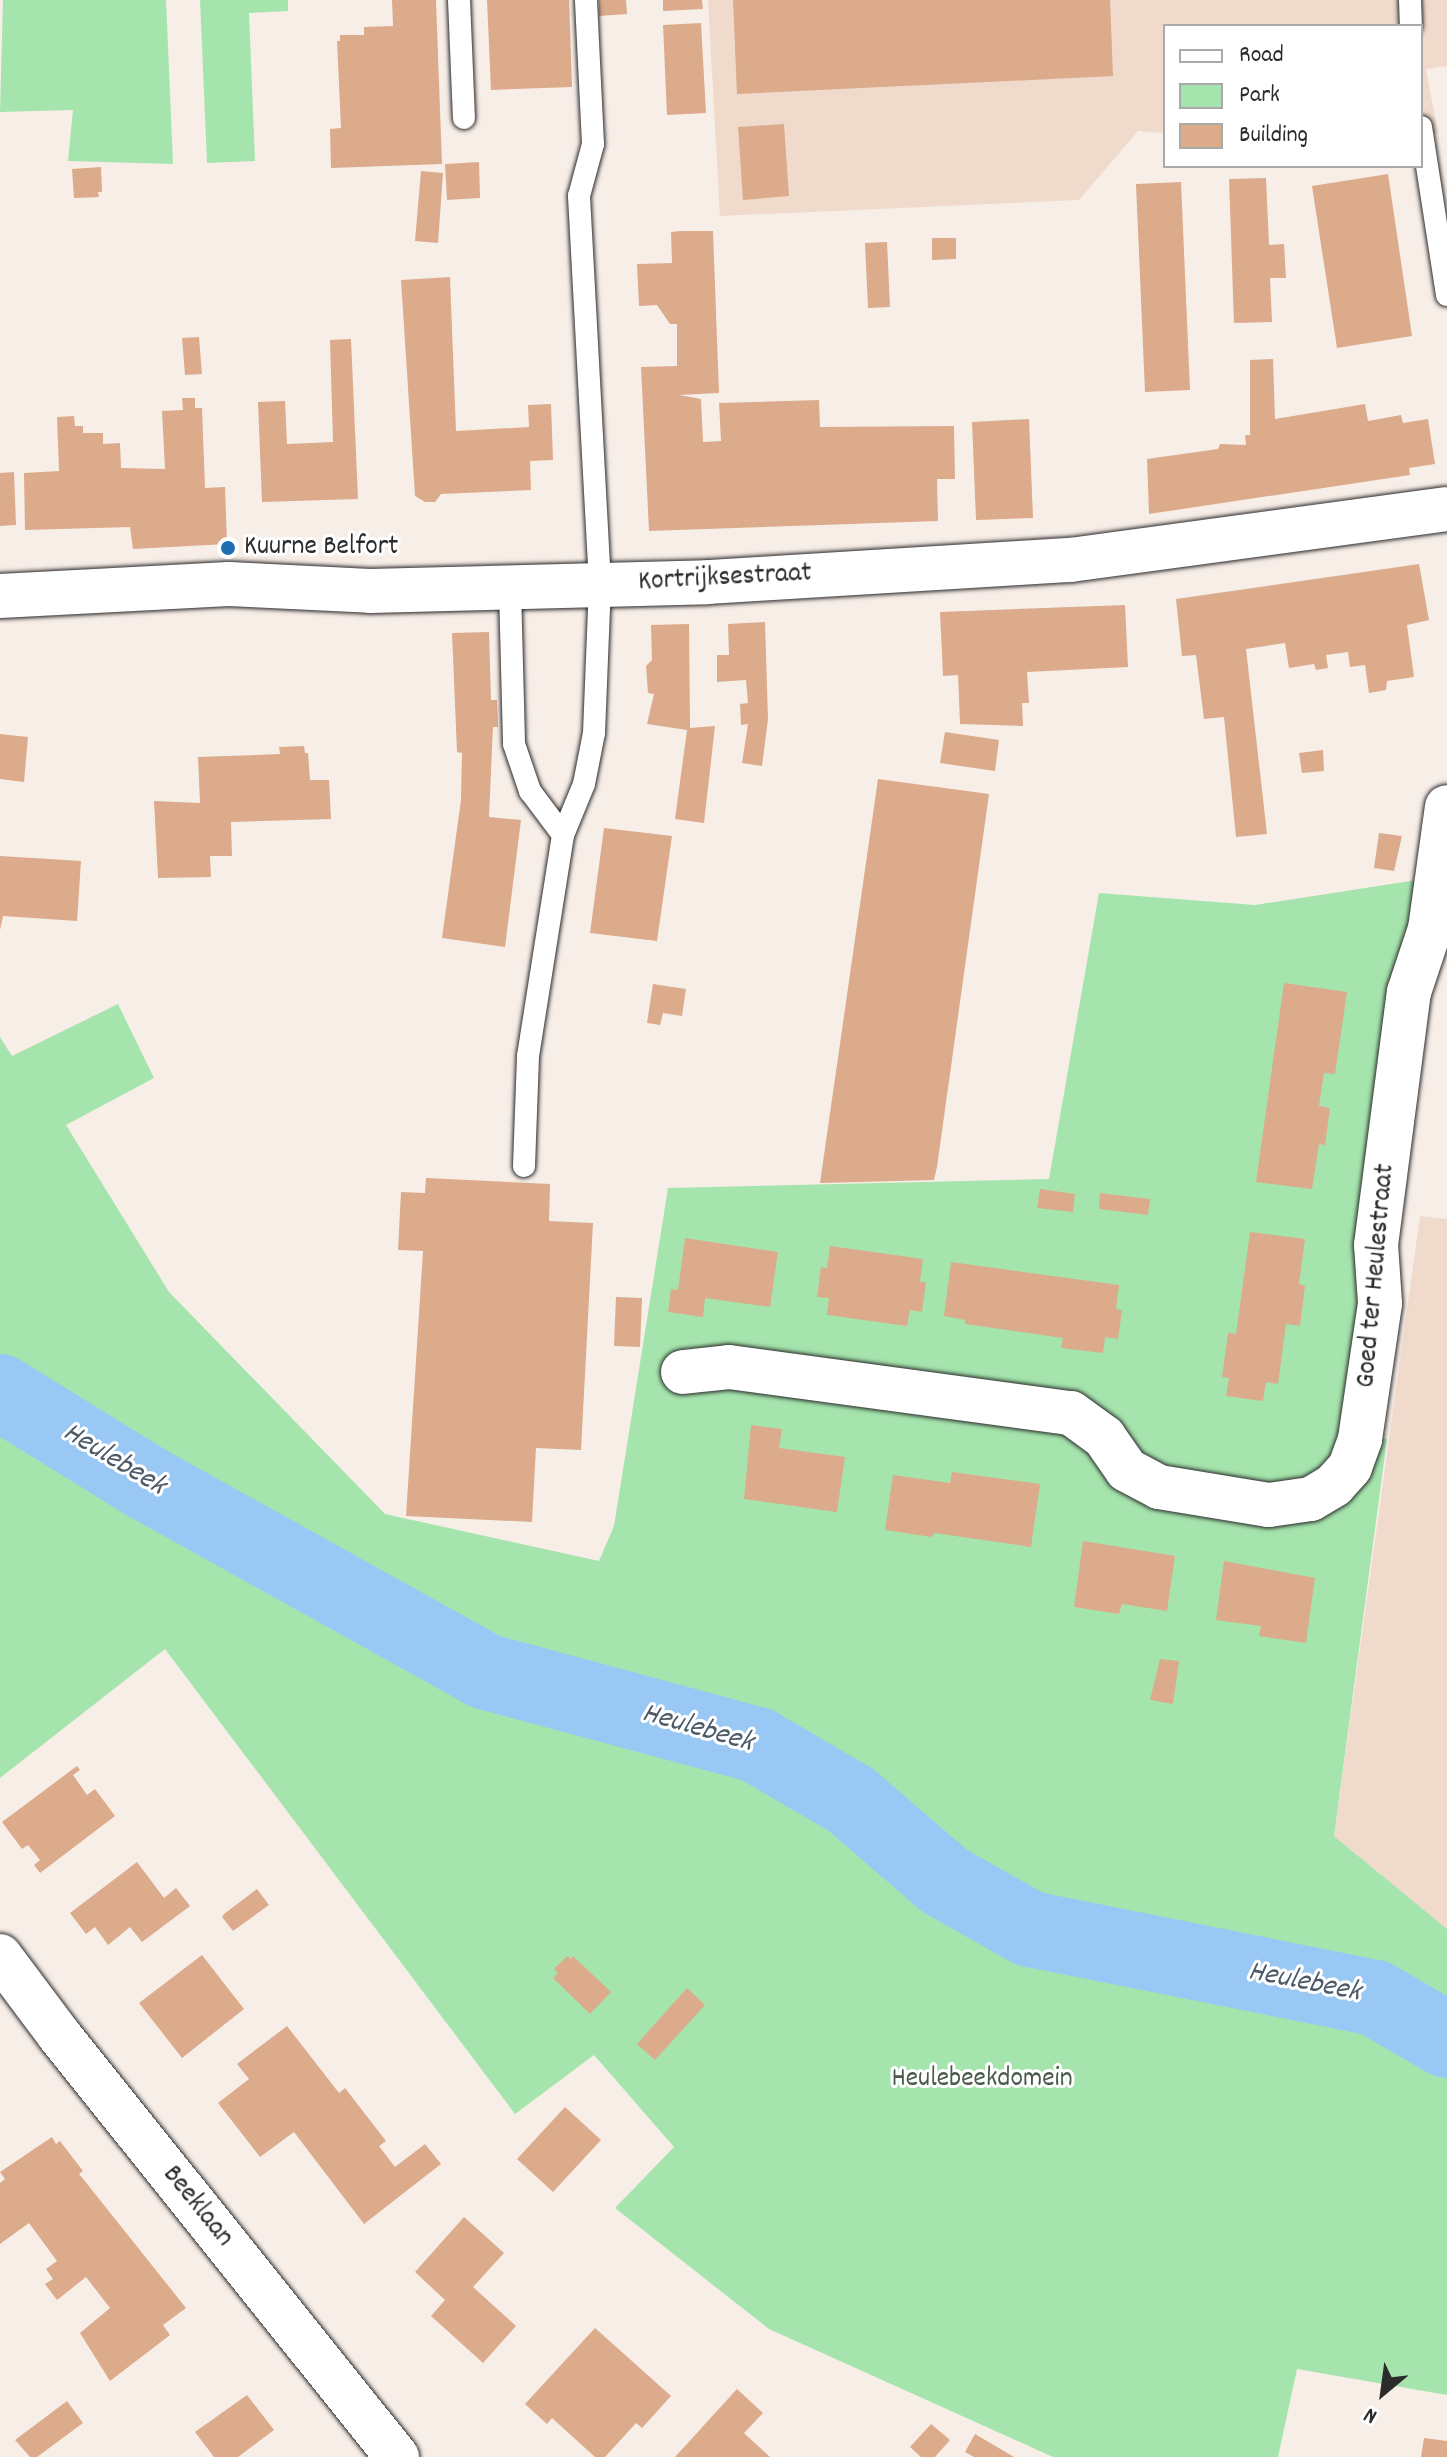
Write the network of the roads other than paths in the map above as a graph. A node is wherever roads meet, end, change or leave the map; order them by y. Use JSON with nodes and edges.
{"nodes":[{"id":1,"x":459,"y":0,"type":"edge"},
{"id":2,"x":586,"y":0,"type":"edge"},
{"id":3,"x":1410,"y":0,"type":"edge"},
{"id":4,"x":1411,"y":24,"type":"edge"},
{"id":5,"x":464,"y":118,"type":"dead end"},
{"id":6,"x":1423,"y":140,"type":"edge"},
{"id":7,"x":1447,"y":295,"type":"edge"},
{"id":8,"x":1447,"y":509,"type":"edge"},
{"id":9,"x":600,"y":584,"type":"junction"},
{"id":10,"x":510,"y":589,"type":"junction"},
{"id":11,"x":0,"y":596,"type":"edge"},
{"id":12,"x":1447,"y":807,"type":"edge"},
{"id":13,"x":563,"y":835,"type":"junction"},
{"id":14,"x":524,"y":1166,"type":"dead end"},
{"id":15,"x":683,"y":1372,"type":"dead end"},
{"id":16,"x":0,"y":1956,"type":"edge"},
{"id":17,"x":397,"y":2457,"type":"edge"}],
"edges":[{"from":1,"to":5,"type":"lane"},
{"from":2,"to":9,"type":"lane"},
{"from":3,"to":4,"type":"lane"},
{"from":6,"to":7,"type":"lane"},
{"from":8,"to":9,"type":"street","name":"Kortrijksestraat"},
{"from":9,"to":10,"type":"street","name":"Kortrijksestraat"},
{"from":9,"to":13,"type":"lane"},
{"from":10,"to":11,"type":"street","name":"Kortrijksestraat"},
{"from":10,"to":13,"type":"lane"},
{"from":12,"to":15,"type":"street","name":"Goed ter Heulestraat"},
{"from":13,"to":14,"type":"lane"},
{"from":16,"to":17,"type":"street","name":"Beeklaan"}]}
